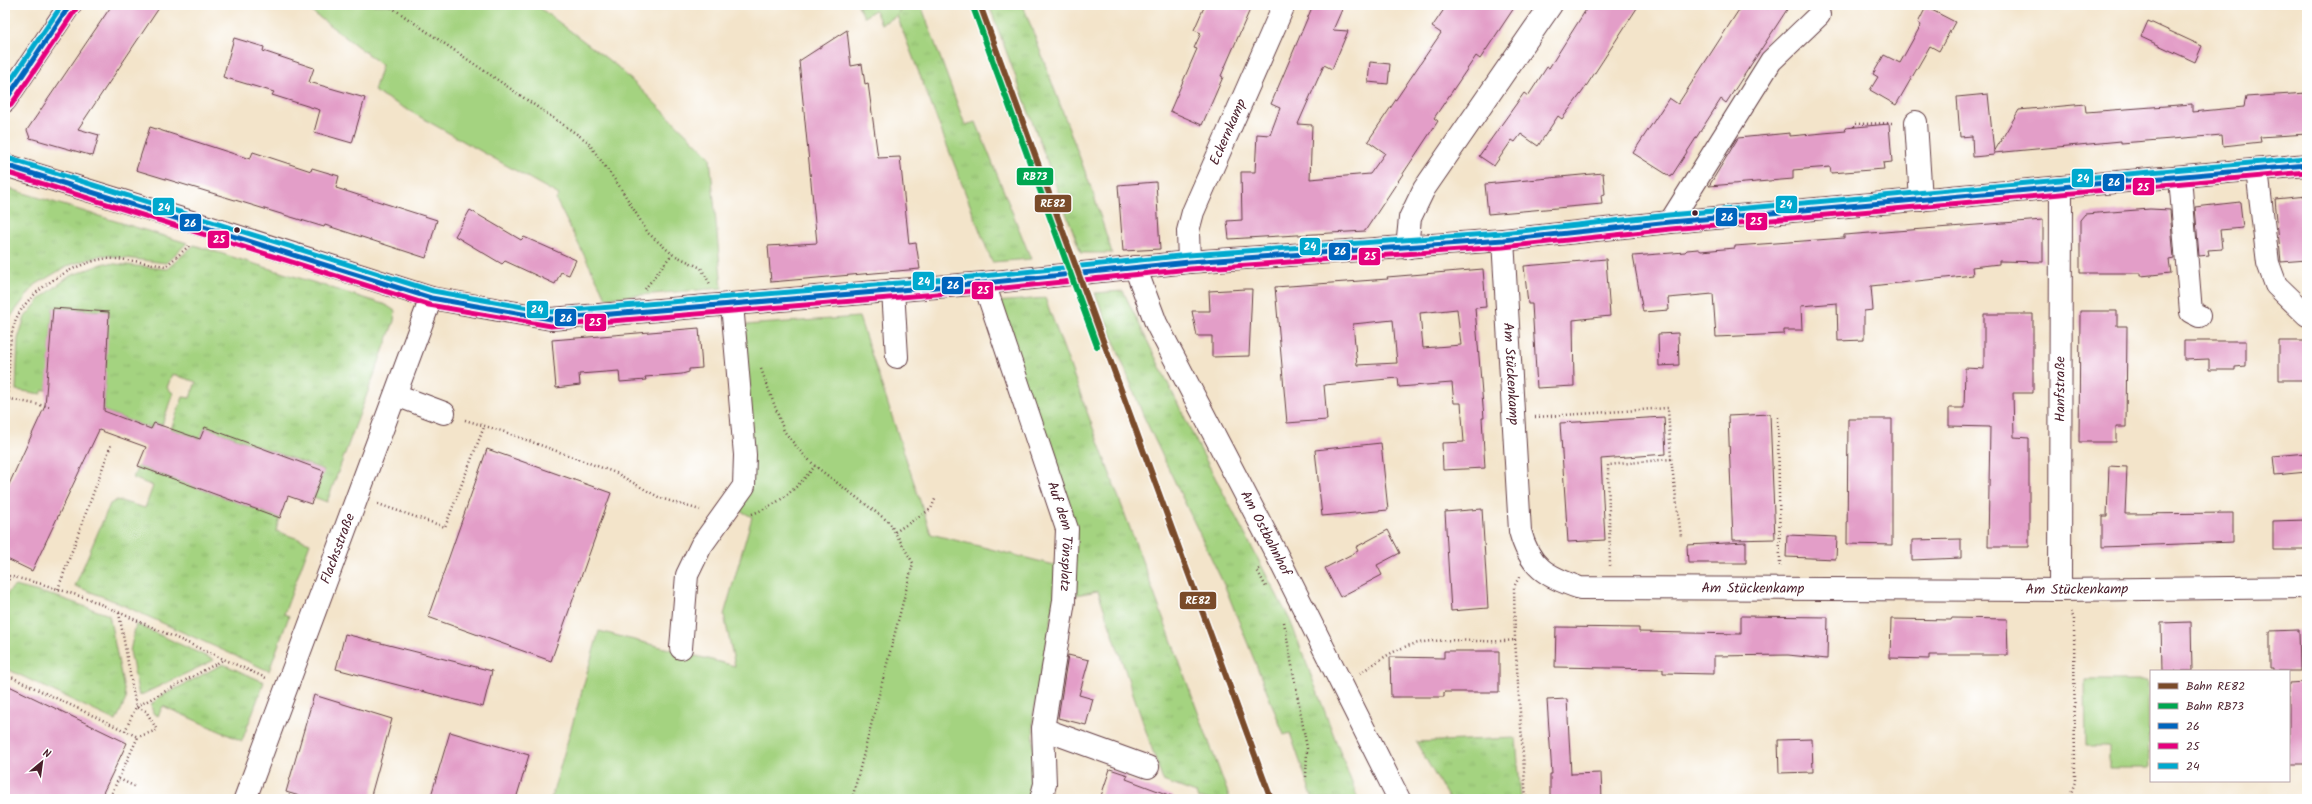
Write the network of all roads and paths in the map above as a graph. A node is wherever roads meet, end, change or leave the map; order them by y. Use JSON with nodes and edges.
{"nodes":[{"id":1,"x":70,"y":5,"type":"edge"},
{"id":2,"x":388,"y":5,"type":"edge"},
{"id":3,"x":1284,"y":5,"type":"edge"},
{"id":4,"x":1551,"y":5,"type":"edge"},
{"id":5,"x":1819,"y":15,"type":"dead end"},
{"id":6,"x":5,"y":101,"type":"edge"},
{"id":7,"x":1916,"y":122,"type":"joint"},
{"id":8,"x":1854,"y":127,"type":"dead end"},
{"id":9,"x":5,"y":165,"type":"edge"},
{"id":10,"x":2307,"y":166,"type":"edge"},
{"id":11,"x":2257,"y":170,"type":"junction"},
{"id":12,"x":2180,"y":177,"type":"junction"},
{"id":13,"x":2061,"y":187,"type":"junction"},
{"id":14,"x":1921,"y":200,"type":"junction"},
{"id":15,"x":1670,"y":222,"type":"junction"},
{"id":16,"x":206,"y":226,"type":"junction"},
{"id":17,"x":1503,"y":240,"type":"junction"},
{"id":18,"x":1407,"y":248,"type":"junction"},
{"id":19,"x":672,"y":254,"type":"junction"},
{"id":20,"x":1189,"y":262,"type":"junction"},
{"id":21,"x":1135,"y":267,"type":"junction"},
{"id":22,"x":984,"y":283,"type":"junction"},
{"id":23,"x":893,"y":290,"type":"junction"},
{"id":24,"x":431,"y":298,"type":"junction"},
{"id":25,"x":723,"y":304,"type":"junction"},
{"id":26,"x":643,"y":311,"type":"junction"},
{"id":27,"x":2307,"y":315,"type":"edge"},
{"id":28,"x":2199,"y":316,"type":"dead end"},
{"id":29,"x":897,"y":357,"type":"dead end"},
{"id":30,"x":760,"y":366,"type":"dead end"},
{"id":31,"x":396,"y":395,"type":"junction"},
{"id":32,"x":6,"y":398,"type":"edge"},
{"id":33,"x":5,"y":404,"type":"edge"},
{"id":34,"x":50,"y":407,"type":"dead end"},
{"id":35,"x":444,"y":413,"type":"dead end"},
{"id":36,"x":1778,"y":417,"type":"dead end"},
{"id":37,"x":1513,"y":419,"type":"junction"},
{"id":38,"x":111,"y":445,"type":"dead end"},
{"id":39,"x":1671,"y":459,"type":"junction"},
{"id":40,"x":815,"y":466,"type":"junction"},
{"id":41,"x":357,"y":497,"type":"junction"},
{"id":42,"x":936,"y":497,"type":"dead end"},
{"id":43,"x":722,"y":517,"type":"junction"},
{"id":44,"x":895,"y":532,"type":"junction"},
{"id":45,"x":1681,"y":536,"type":"dead end"},
{"id":46,"x":1279,"y":559,"type":"junction"},
{"id":47,"x":1534,"y":564,"type":"junction"},
{"id":48,"x":5,"y":576,"type":"edge"},
{"id":49,"x":10,"y":577,"type":"junction"},
{"id":50,"x":5,"y":587,"type":"edge"},
{"id":51,"x":2307,"y":587,"type":"edge"},
{"id":52,"x":1610,"y":588,"type":"junction"},
{"id":53,"x":58,"y":589,"type":"junction"},
{"id":54,"x":1781,"y":589,"type":"junction"},
{"id":55,"x":1268,"y":590,"type":"dead end"},
{"id":56,"x":2060,"y":590,"type":"junction"},
{"id":57,"x":119,"y":613,"type":"junction"},
{"id":58,"x":1282,"y":617,"type":"dead end"},
{"id":59,"x":1515,"y":640,"type":"junction"},
{"id":60,"x":681,"y":648,"type":"dead end"},
{"id":61,"x":223,"y":660,"type":"junction"},
{"id":62,"x":5,"y":674,"type":"edge"},
{"id":63,"x":1343,"y":684,"type":"junction"},
{"id":64,"x":286,"y":688,"type":"junction"},
{"id":65,"x":136,"y":707,"type":"junction"},
{"id":66,"x":1043,"y":729,"type":"junction"},
{"id":67,"x":124,"y":730,"type":"junction"},
{"id":68,"x":138,"y":737,"type":"junction"},
{"id":69,"x":1148,"y":767,"type":"dead end"},
{"id":70,"x":1306,"y":778,"type":"dead end"},
{"id":71,"x":119,"y":779,"type":"junction"},
{"id":72,"x":134,"y":786,"type":"dead end"},
{"id":73,"x":110,"y":799,"type":"edge"},
{"id":74,"x":245,"y":799,"type":"edge"},
{"id":75,"x":852,"y":799,"type":"edge"},
{"id":76,"x":1041,"y":799,"type":"edge"},
{"id":77,"x":1399,"y":799,"type":"edge"},
{"id":78,"x":1526,"y":799,"type":"edge"},
{"id":79,"x":2069,"y":799,"type":"edge"}],
"edges":[{"from":1,"to":6,"type":"street"},
{"from":2,"to":19,"type":"path"},
{"from":3,"to":20,"type":"street","name":"Eckernkamp"},
{"from":4,"to":18,"type":"street"},
{"from":5,"to":15,"type":"street"},
{"from":7,"to":8,"type":"path"},
{"from":7,"to":14,"type":"street"},
{"from":9,"to":16,"type":"street"},
{"from":10,"to":11,"type":"street"},
{"from":11,"to":12,"type":"street"},
{"from":11,"to":27,"type":"street"},
{"from":12,"to":13,"type":"street"},
{"from":12,"to":28,"type":"street"},
{"from":13,"to":14,"type":"street"},
{"from":13,"to":56,"type":"street","name":"Hanfstraße"},
{"from":14,"to":15,"type":"street"},
{"from":15,"to":17,"type":"street"},
{"from":16,"to":24,"type":"street"},
{"from":16,"to":32,"type":"path"},
{"from":17,"to":18,"type":"street"},
{"from":17,"to":37,"type":"street","name":"Am Stückenkamp"},
{"from":18,"to":20,"type":"street"},
{"from":19,"to":25,"type":"path"},
{"from":19,"to":26,"type":"path"},
{"from":20,"to":21,"type":"street"},
{"from":21,"to":22,"type":"street"},
{"from":21,"to":46,"type":"street","name":"Am Ostbahnhof"},
{"from":22,"to":23,"type":"street"},
{"from":22,"to":66,"type":"street","name":"Auf dem Tönsplatz"},
{"from":23,"to":25,"type":"street"},
{"from":23,"to":29,"type":"street"},
{"from":24,"to":26,"type":"street"},
{"from":24,"to":31,"type":"street","name":"Flachsstraße"},
{"from":25,"to":26,"type":"street"},
{"from":25,"to":43,"type":"street"},
{"from":30,"to":40,"type":"path"},
{"from":31,"to":35,"type":"street"},
{"from":31,"to":41,"type":"street","name":"Flachsstraße"},
{"from":32,"to":33,"type":"path"},
{"from":32,"to":34,"type":"path"},
{"from":36,"to":54,"type":"path"},
{"from":37,"to":39,"type":"path"},
{"from":37,"to":47,"type":"street","name":"Am Stückenkamp"},
{"from":38,"to":53,"type":"path"},
{"from":39,"to":45,"type":"path"},
{"from":39,"to":52,"type":"path"},
{"from":40,"to":43,"type":"path"},
{"from":40,"to":44,"type":"path"},
{"from":41,"to":43,"type":"path"},
{"from":41,"to":64,"type":"street","name":"Flachsstraße"},
{"from":42,"to":44,"type":"path"},
{"from":43,"to":60,"type":"street"},
{"from":44,"to":75,"type":"path"},
{"from":46,"to":55,"type":"path"},
{"from":46,"to":63,"type":"street","name":"Am Ostbahnhof"},
{"from":47,"to":52,"type":"street","name":"Am Stückenkamp"},
{"from":47,"to":59,"type":"path"},
{"from":48,"to":49,"type":"path"},
{"from":49,"to":50,"type":"path"},
{"from":49,"to":53,"type":"path"},
{"from":51,"to":56,"type":"street","name":"Am Stückenkamp"},
{"from":52,"to":54,"type":"street","name":"Am Stückenkamp"},
{"from":53,"to":57,"type":"path"},
{"from":54,"to":56,"type":"street","name":"Am Stückenkamp"},
{"from":56,"to":79,"type":"path"},
{"from":57,"to":61,"type":"path"},
{"from":57,"to":65,"type":"path"},
{"from":58,"to":70,"type":"path"},
{"from":59,"to":63,"type":"path"},
{"from":59,"to":78,"type":"path"},
{"from":61,"to":64,"type":"path"},
{"from":61,"to":65,"type":"path"},
{"from":62,"to":67,"type":"path"},
{"from":63,"to":77,"type":"street","name":"Am Ostbahnhof"},
{"from":64,"to":74,"type":"street","name":"Flachsstraße"},
{"from":65,"to":67,"type":"path"},
{"from":65,"to":68,"type":"path"},
{"from":66,"to":69,"type":"street"},
{"from":66,"to":76,"type":"street","name":"Auf dem Tönsplatz"},
{"from":67,"to":68,"type":"path"},
{"from":68,"to":71,"type":"path"},
{"from":71,"to":72,"type":"path"},
{"from":71,"to":73,"type":"path"}]}
